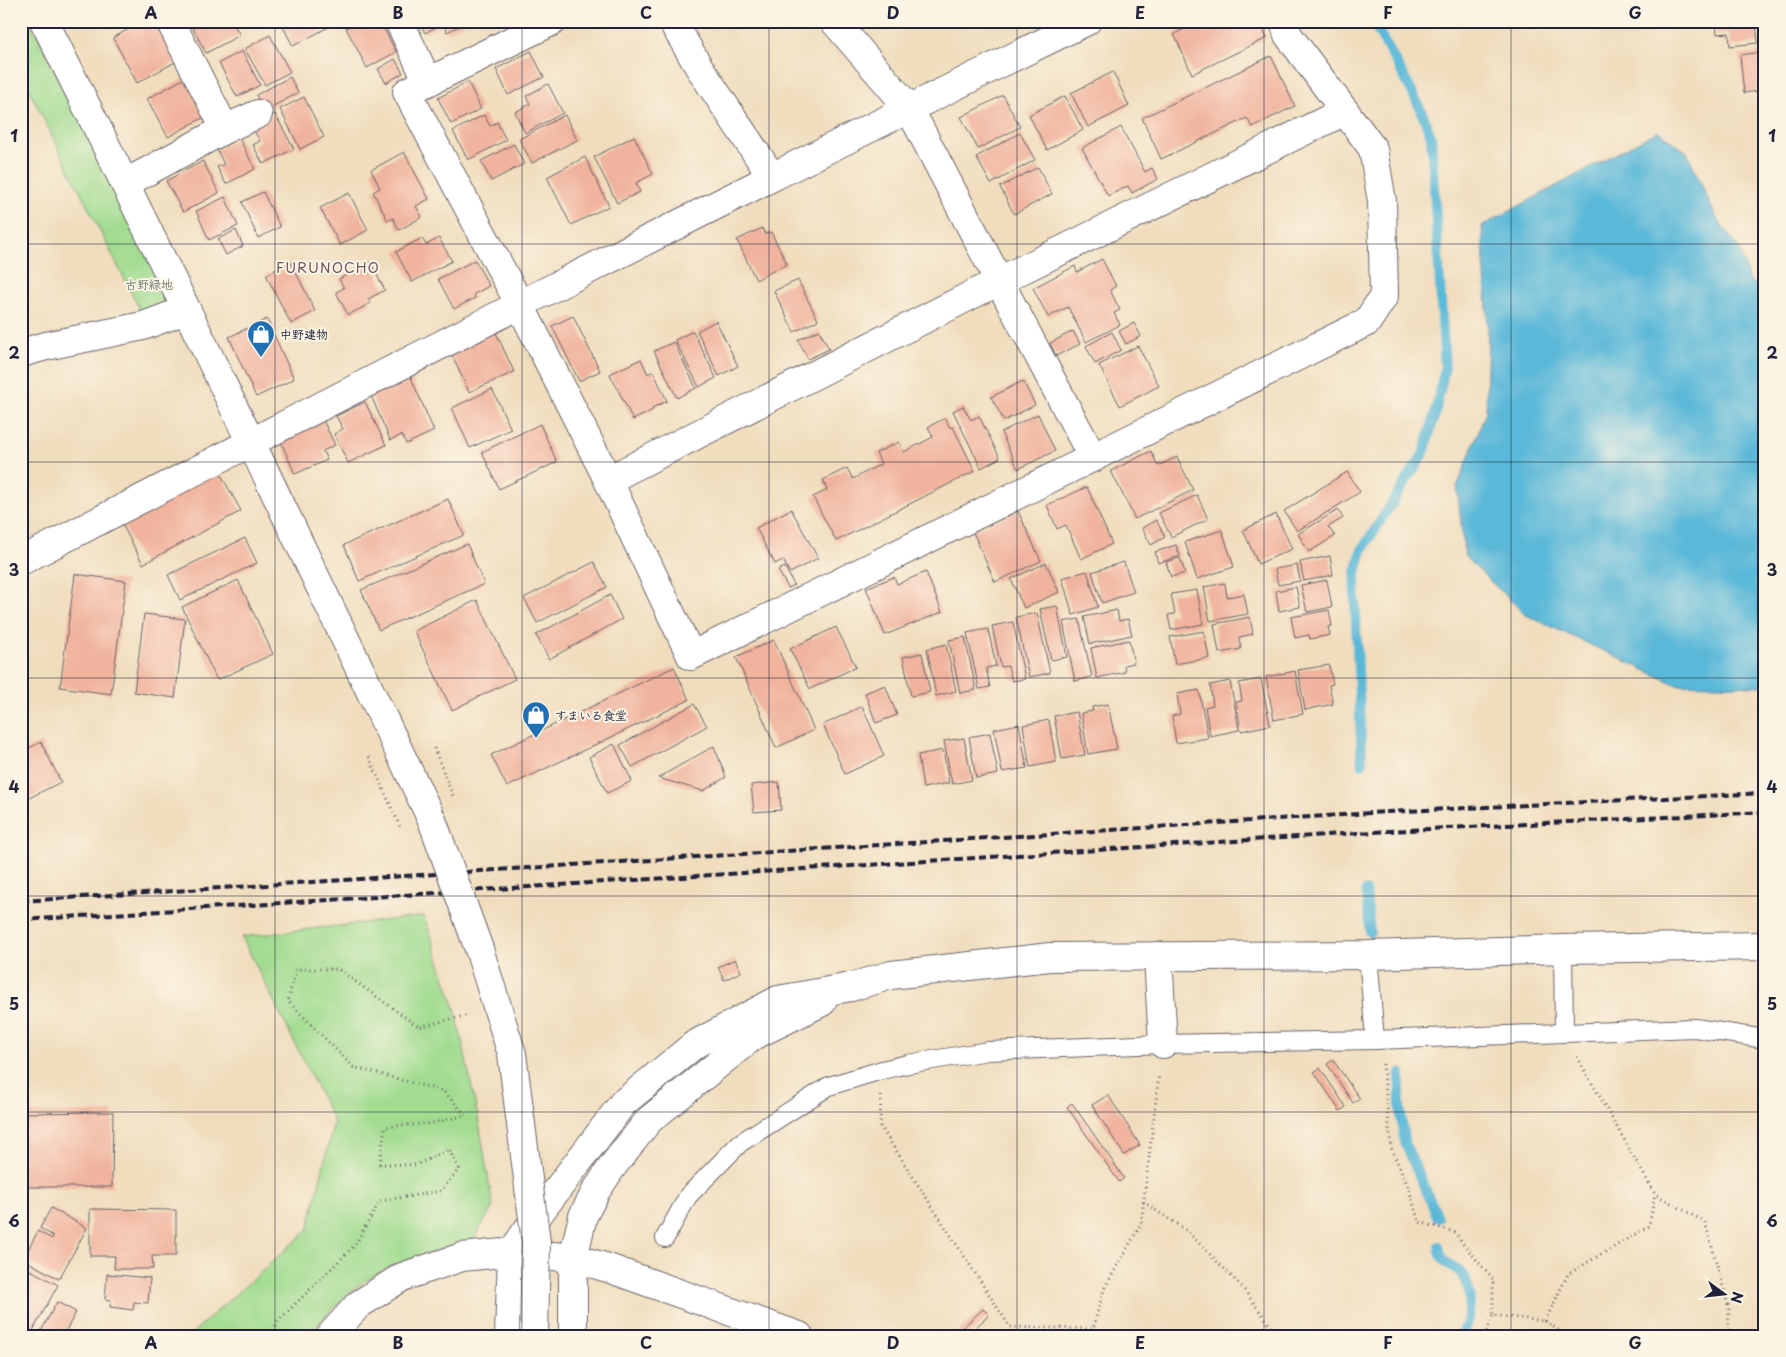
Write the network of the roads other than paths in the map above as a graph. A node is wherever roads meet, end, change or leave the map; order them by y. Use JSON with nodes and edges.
{"nodes":[{"id":1,"x":44,"y":21,"type":"edge"},
{"id":2,"x":170,"y":21,"type":"edge"},
{"id":3,"x":399,"y":21,"type":"edge"},
{"id":4,"x":553,"y":21,"type":"edge"},
{"id":5,"x":672,"y":21,"type":"edge"},
{"id":6,"x":834,"y":21,"type":"edge"},
{"id":7,"x":1087,"y":21,"type":"edge"},
{"id":8,"x":1284,"y":21,"type":"edge"},
{"id":9,"x":428,"y":82,"type":"junction"},
{"id":10,"x":909,"y":108,"type":"junction"},
{"id":11,"x":1345,"y":111,"type":"junction"},
{"id":12,"x":258,"y":114,"type":"dead end"},
{"id":13,"x":225,"y":129,"type":"junction"},
{"id":14,"x":772,"y":177,"type":"junction"},
{"id":15,"x":126,"y":183,"type":"junction"},
{"id":16,"x":999,"y":281,"type":"junction"},
{"id":17,"x":519,"y":303,"type":"junction"},
{"id":18,"x":186,"y":310,"type":"junction"},
{"id":19,"x":21,"y":353,"type":"edge"},
{"id":20,"x":251,"y":442,"type":"junction"},
{"id":21,"x":1093,"y":458,"type":"junction"},
{"id":22,"x":608,"y":480,"type":"junction"},
{"id":23,"x":21,"y":560,"type":"edge"},
{"id":24,"x":1765,"y":946,"type":"edge"},
{"id":25,"x":1563,"y":949,"type":"junction"},
{"id":26,"x":1158,"y":956,"type":"junction"},
{"id":27,"x":1368,"y":956,"type":"junction"},
{"id":28,"x":851,"y":987,"type":"junction"},
{"id":29,"x":1564,"y":1033,"type":"junction"},
{"id":30,"x":1765,"y":1039,"type":"edge"},
{"id":31,"x":1375,"y":1040,"type":"junction"},
{"id":32,"x":1163,"y":1044,"type":"junction"},
{"id":33,"x":665,"y":1238,"type":"dead end"},
{"id":34,"x":512,"y":1252,"type":"junction"},
{"id":35,"x":573,"y":1258,"type":"junction"},
{"id":36,"x":330,"y":1336,"type":"edge"},
{"id":37,"x":509,"y":1336,"type":"edge"},
{"id":38,"x":534,"y":1336,"type":"edge"},
{"id":39,"x":572,"y":1336,"type":"edge"},
{"id":40,"x":799,"y":1336,"type":"edge"}],
"edges":[{"from":1,"to":15,"type":"street"},
{"from":2,"to":13,"type":"street"},
{"from":3,"to":9,"type":"street"},
{"from":4,"to":9,"type":"street"},
{"from":5,"to":14,"type":"street"},
{"from":6,"to":10,"type":"street"},
{"from":7,"to":10,"type":"street"},
{"from":8,"to":11,"type":"street"},
{"from":9,"to":17,"type":"street"},
{"from":10,"to":14,"type":"street"},
{"from":10,"to":16,"type":"street"},
{"from":11,"to":16,"type":"street"},
{"from":11,"to":21,"type":"street"},
{"from":12,"to":13,"type":"street"},
{"from":13,"to":15,"type":"street"},
{"from":14,"to":17,"type":"street"},
{"from":15,"to":18,"type":"street"},
{"from":16,"to":21,"type":"street"},
{"from":16,"to":22,"type":"street"},
{"from":17,"to":20,"type":"street"},
{"from":17,"to":22,"type":"street"},
{"from":18,"to":19,"type":"street"},
{"from":18,"to":20,"type":"street"},
{"from":20,"to":23,"type":"street"},
{"from":20,"to":38,"type":"street","bridge":true},
{"from":21,"to":22,"type":"street"},
{"from":24,"to":25,"type":"street"},
{"from":25,"to":27,"type":"street"},
{"from":25,"to":29,"type":"lane"},
{"from":26,"to":27,"type":"street"},
{"from":26,"to":28,"type":"street"},
{"from":26,"to":32,"type":"street"},
{"from":27,"to":31,"type":"lane"},
{"from":28,"to":34,"type":"street"},
{"from":28,"to":35,"type":"street"},
{"from":29,"to":30,"type":"lane"},
{"from":29,"to":31,"type":"lane"},
{"from":31,"to":32,"type":"lane"},
{"from":32,"to":33,"type":"lane"},
{"from":34,"to":35,"type":"street"},
{"from":34,"to":36,"type":"street"},
{"from":34,"to":37,"type":"street"},
{"from":35,"to":39,"type":"street"},
{"from":35,"to":40,"type":"street"}]}
